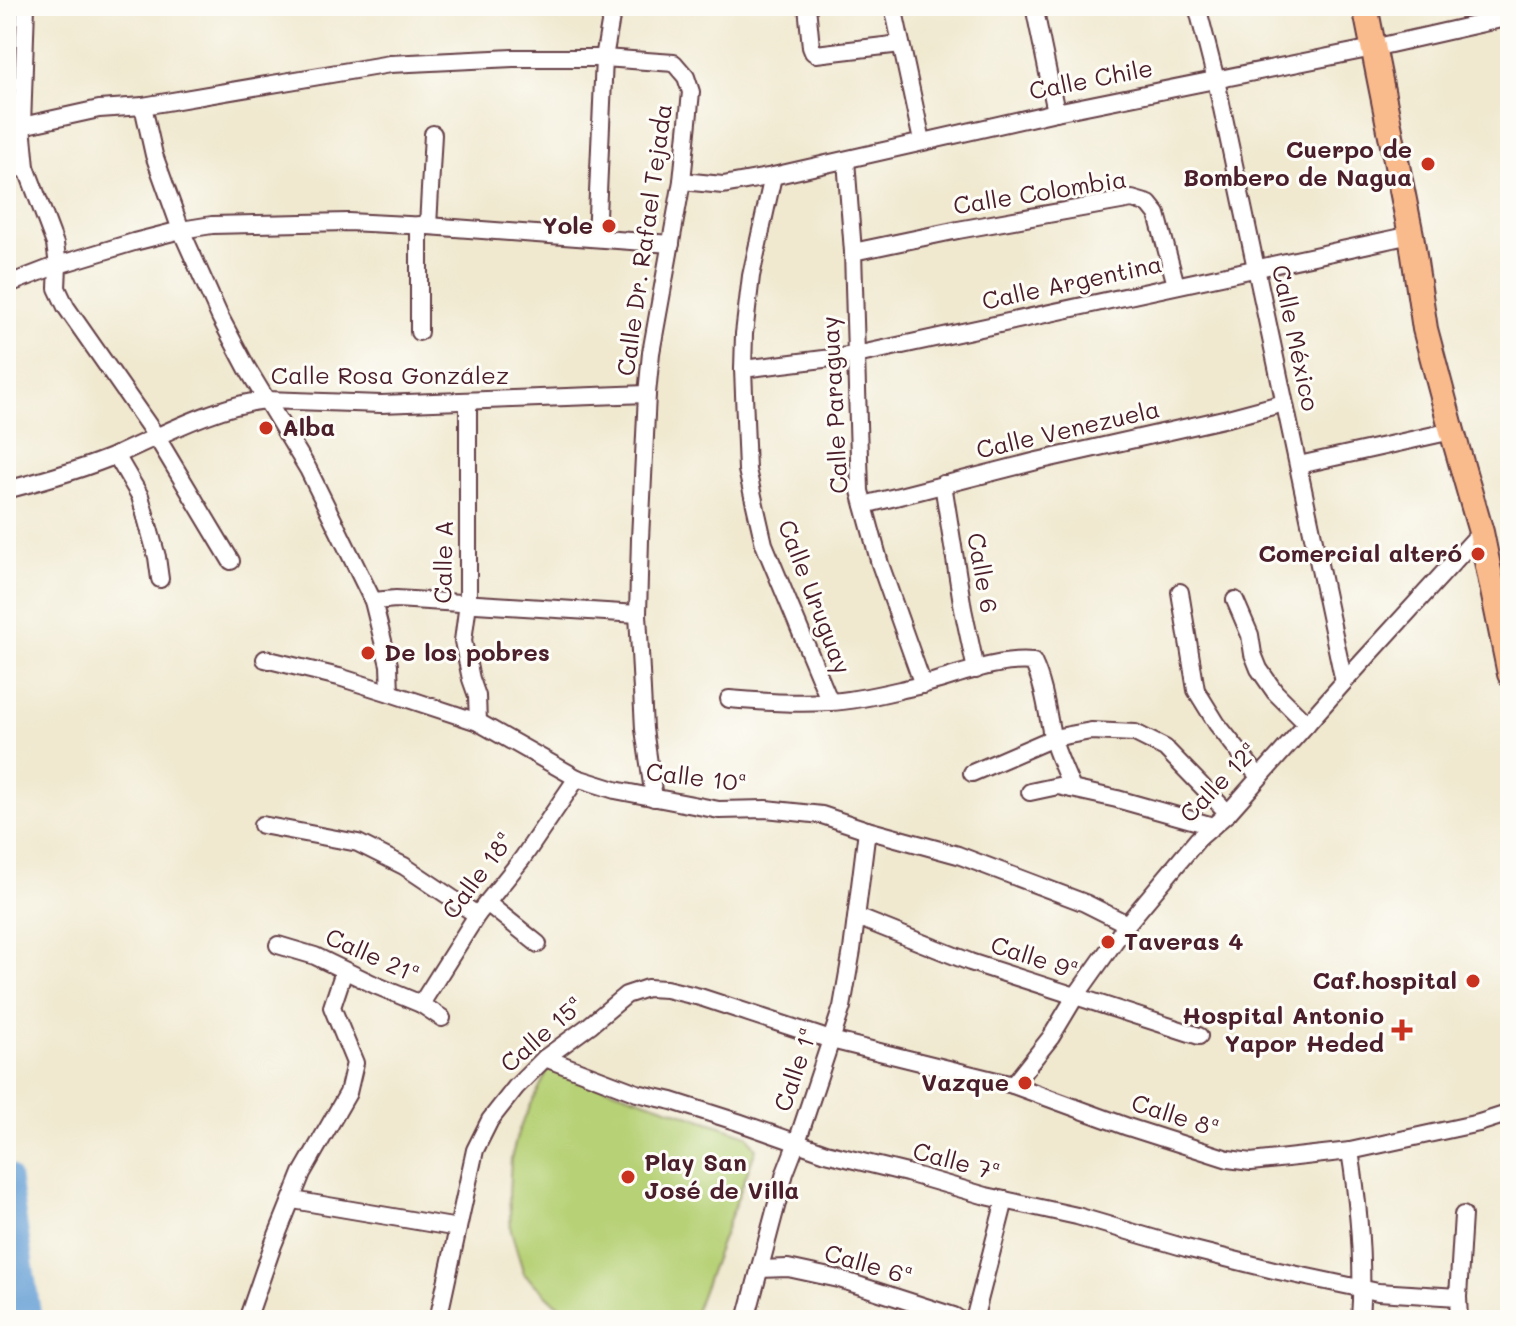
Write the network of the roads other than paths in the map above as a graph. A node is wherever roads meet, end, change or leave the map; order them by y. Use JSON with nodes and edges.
{"nodes":[{"id":1,"x":26,"y":6,"type":"edge"},
{"id":2,"x":613,"y":6,"type":"edge"},
{"id":3,"x":807,"y":6,"type":"edge"},
{"id":4,"x":893,"y":6,"type":"edge"},
{"id":5,"x":1034,"y":6,"type":"edge"},
{"id":6,"x":1197,"y":6,"type":"edge"},
{"id":7,"x":1365,"y":6,"type":"edge"},
{"id":8,"x":1510,"y":17,"type":"edge"},
{"id":9,"x":901,"y":44,"type":"junction"},
{"id":10,"x":1373,"y":48,"type":"junction"},
{"id":11,"x":604,"y":58,"type":"junction"},
{"id":12,"x":1216,"y":80,"type":"junction"},
{"id":13,"x":143,"y":106,"type":"junction"},
{"id":14,"x":1056,"y":112,"type":"junction"},
{"id":15,"x":22,"y":126,"type":"junction"},
{"id":16,"x":433,"y":134,"type":"dead end"},
{"id":17,"x":922,"y":141,"type":"junction"},
{"id":18,"x":846,"y":160,"type":"junction"},
{"id":19,"x":26,"y":167,"type":"junction"},
{"id":20,"x":6,"y":171,"type":"edge"},
{"id":21,"x":773,"y":176,"type":"junction"},
{"id":22,"x":682,"y":181,"type":"junction"},
{"id":23,"x":423,"y":225,"type":"junction"},
{"id":24,"x":181,"y":230,"type":"junction"},
{"id":25,"x":1411,"y":235,"type":"junction"},
{"id":26,"x":596,"y":238,"type":"junction"},
{"id":27,"x":671,"y":244,"type":"junction"},
{"id":28,"x":853,"y":252,"type":"junction"},
{"id":29,"x":58,"y":265,"type":"junction"},
{"id":30,"x":1256,"y":269,"type":"junction"},
{"id":31,"x":6,"y":285,"type":"edge"},
{"id":32,"x":1176,"y":285,"type":"junction"},
{"id":33,"x":419,"y":332,"type":"dead end"},
{"id":34,"x":856,"y":355,"type":"junction"},
{"id":35,"x":743,"y":369,"type":"junction"},
{"id":36,"x":647,"y":394,"type":"junction"},
{"id":37,"x":266,"y":400,"type":"junction"},
{"id":38,"x":468,"y":401,"type":"junction"},
{"id":39,"x":1284,"y":403,"type":"junction"},
{"id":40,"x":1452,"y":431,"type":"junction"},
{"id":41,"x":156,"y":436,"type":"junction"},
{"id":42,"x":116,"y":455,"type":"junction"},
{"id":43,"x":1299,"y":465,"type":"junction"},
{"id":44,"x":943,"y":484,"type":"junction"},
{"id":45,"x":6,"y":490,"type":"edge"},
{"id":46,"x":864,"y":505,"type":"junction"},
{"id":47,"x":1481,"y":532,"type":"junction"},
{"id":48,"x":231,"y":561,"type":"dead end"},
{"id":49,"x":160,"y":579,"type":"dead end"},
{"id":50,"x":1180,"y":592,"type":"dead end"},
{"id":51,"x":1235,"y":600,"type":"dead end"},
{"id":52,"x":373,"y":601,"type":"junction"},
{"id":53,"x":468,"y":603,"type":"junction"},
{"id":54,"x":638,"y":614,"type":"junction"},
{"id":55,"x":265,"y":659,"type":"dead end"},
{"id":56,"x":976,"y":670,"type":"junction"},
{"id":57,"x":1510,"y":674,"type":"edge"},
{"id":58,"x":1344,"y":682,"type":"junction"},
{"id":59,"x":923,"y":685,"type":"junction"},
{"id":60,"x":390,"y":693,"type":"junction"},
{"id":61,"x":729,"y":699,"type":"dead end"},
{"id":62,"x":830,"y":702,"type":"junction"},
{"id":63,"x":478,"y":722,"type":"junction"},
{"id":64,"x":1307,"y":724,"type":"junction"},
{"id":65,"x":1053,"y":738,"type":"junction"},
{"id":66,"x":972,"y":773,"type":"dead end"},
{"id":67,"x":1259,"y":777,"type":"junction"},
{"id":68,"x":577,"y":778,"type":"junction"},
{"id":69,"x":1072,"y":789,"type":"junction"},
{"id":70,"x":1030,"y":792,"type":"dead end"},
{"id":71,"x":654,"y":798,"type":"junction"},
{"id":72,"x":1228,"y":813,"type":"junction"},
{"id":73,"x":262,"y":825,"type":"dead end"},
{"id":74,"x":1213,"y":826,"type":"junction"},
{"id":75,"x":867,"y":830,"type":"junction"},
{"id":76,"x":482,"y":909,"type":"junction"},
{"id":77,"x":857,"y":917,"type":"junction"},
{"id":78,"x":1127,"y":924,"type":"junction"},
{"id":79,"x":538,"y":944,"type":"dead end"},
{"id":80,"x":278,"y":945,"type":"dead end"},
{"id":81,"x":344,"y":971,"type":"junction"},
{"id":82,"x":1075,"y":997,"type":"junction"},
{"id":83,"x":421,"y":1004,"type":"junction"},
{"id":84,"x":442,"y":1018,"type":"dead end"},
{"id":85,"x":1199,"y":1036,"type":"dead end"},
{"id":86,"x":831,"y":1040,"type":"junction"},
{"id":87,"x":545,"y":1058,"type":"junction"},
{"id":88,"x":1013,"y":1085,"type":"junction"},
{"id":89,"x":1510,"y":1113,"type":"edge"},
{"id":90,"x":797,"y":1142,"type":"junction"},
{"id":91,"x":1350,"y":1151,"type":"junction"},
{"id":92,"x":293,"y":1200,"type":"junction"},
{"id":93,"x":1005,"y":1200,"type":"junction"},
{"id":94,"x":1463,"y":1215,"type":"dead end"},
{"id":95,"x":458,"y":1228,"type":"junction"},
{"id":96,"x":759,"y":1269,"type":"junction"},
{"id":97,"x":1363,"y":1288,"type":"junction"},
{"id":98,"x":1458,"y":1297,"type":"junction"},
{"id":99,"x":247,"y":1320,"type":"edge"},
{"id":100,"x":438,"y":1320,"type":"edge"},
{"id":101,"x":746,"y":1320,"type":"edge"},
{"id":102,"x":960,"y":1320,"type":"edge"},
{"id":103,"x":974,"y":1320,"type":"edge"},
{"id":104,"x":1360,"y":1320,"type":"edge"},
{"id":105,"x":1459,"y":1320,"type":"edge"}],
"edges":[{"from":1,"to":15,"type":"street"},
{"from":2,"to":11,"type":"street"},
{"from":3,"to":9,"type":"street"},
{"from":4,"to":9,"type":"street"},
{"from":5,"to":14,"type":"street"},
{"from":6,"to":12,"type":"street","name":"Calle México"},
{"from":7,"to":10,"type":"main road"},
{"from":8,"to":10,"type":"street","name":"Calle Chile"},
{"from":9,"to":17,"type":"street"},
{"from":10,"to":12,"type":"street","name":"Calle Chile"},
{"from":10,"to":25,"type":"main road"},
{"from":11,"to":13,"type":"street","name":"Calle Dr. Rafael Tejada"},
{"from":11,"to":22,"type":"street","name":"Calle Dr. Rafael Tejada"},
{"from":11,"to":26,"type":"street"},
{"from":12,"to":14,"type":"street","name":"Calle Chile"},
{"from":12,"to":30,"type":"street","name":"Calle México"},
{"from":13,"to":15,"type":"street","name":"Calle Dr. Rafael Tejada"},
{"from":13,"to":24,"type":"street"},
{"from":14,"to":17,"type":"street","name":"Calle Chile"},
{"from":15,"to":19,"type":"street"},
{"from":16,"to":23,"type":"street"},
{"from":17,"to":18,"type":"street","name":"Calle Chile"},
{"from":18,"to":21,"type":"street","name":"Calle Chile"},
{"from":18,"to":28,"type":"street","name":"Calle Paraguay"},
{"from":19,"to":20,"type":"street"},
{"from":19,"to":29,"type":"street"},
{"from":21,"to":22,"type":"street","name":"Calle Chile"},
{"from":21,"to":35,"type":"street","name":"Calle Uruguay"},
{"from":22,"to":27,"type":"street","name":"Calle Dr. Rafael Tejada"},
{"from":23,"to":24,"type":"street"},
{"from":23,"to":26,"type":"street"},
{"from":23,"to":33,"type":"street"},
{"from":24,"to":29,"type":"street"},
{"from":24,"to":37,"type":"street"},
{"from":25,"to":30,"type":"street","name":"Calle Argentina"},
{"from":25,"to":40,"type":"main road"},
{"from":26,"to":27,"type":"street"},
{"from":27,"to":36,"type":"street","name":"Calle Dr. Rafael Tejada"},
{"from":28,"to":32,"type":"street","name":"Calle Colombia"},
{"from":28,"to":34,"type":"street","name":"Calle Paraguay"},
{"from":29,"to":31,"type":"street"},
{"from":29,"to":41,"type":"street"},
{"from":30,"to":32,"type":"street","name":"Calle Argentina"},
{"from":30,"to":39,"type":"street","name":"Calle México"},
{"from":32,"to":34,"type":"street","name":"Calle Argentina"},
{"from":34,"to":35,"type":"street","name":"Calle Argentina"},
{"from":34,"to":46,"type":"street","name":"Calle Paraguay"},
{"from":35,"to":62,"type":"street","name":"Calle Uruguay"},
{"from":36,"to":38,"type":"street","name":"Calle Rosa González"},
{"from":36,"to":54,"type":"street","name":"Calle Dr. Rafael Tejada"},
{"from":37,"to":38,"type":"street","name":"Calle Rosa González"},
{"from":37,"to":41,"type":"street","name":"Calle Rosa González"},
{"from":37,"to":52,"type":"street"},
{"from":38,"to":53,"type":"street","name":"Calle A"},
{"from":39,"to":43,"type":"street","name":"Calle México"},
{"from":39,"to":44,"type":"street","name":"Calle Venezuela"},
{"from":40,"to":43,"type":"street"},
{"from":40,"to":47,"type":"main road"},
{"from":41,"to":42,"type":"street","name":"Calle Rosa González"},
{"from":41,"to":48,"type":"street"},
{"from":42,"to":45,"type":"street","name":"Calle Rosa González"},
{"from":42,"to":49,"type":"street"},
{"from":43,"to":58,"type":"street","name":"Calle México"},
{"from":44,"to":46,"type":"street","name":"Calle Venezuela"},
{"from":44,"to":56,"type":"street","name":"Calle 6"},
{"from":46,"to":59,"type":"street","name":"Calle Paraguay"},
{"from":47,"to":57,"type":"main road"},
{"from":47,"to":58,"type":"street","name":"Calle 12ª"},
{"from":50,"to":67,"type":"street"},
{"from":51,"to":64,"type":"street"},
{"from":52,"to":53,"type":"street"},
{"from":52,"to":60,"type":"street"},
{"from":53,"to":54,"type":"street"},
{"from":53,"to":63,"type":"street","name":"Calle A"},
{"from":54,"to":71,"type":"street","name":"Calle Dr. Rafael Tejada"},
{"from":55,"to":60,"type":"street","name":"Calle 10ª"},
{"from":56,"to":59,"type":"street"},
{"from":56,"to":65,"type":"street"},
{"from":58,"to":64,"type":"street","name":"Calle 12ª"},
{"from":59,"to":62,"type":"street"},
{"from":60,"to":63,"type":"street","name":"Calle 10ª"},
{"from":61,"to":62,"type":"street"},
{"from":63,"to":68,"type":"street","name":"Calle 10ª"},
{"from":64,"to":67,"type":"street","name":"Calle 12ª"},
{"from":65,"to":66,"type":"street"},
{"from":65,"to":69,"type":"street"},
{"from":65,"to":72,"type":"street"},
{"from":67,"to":72,"type":"street","name":"Calle 12ª"},
{"from":68,"to":71,"type":"street","name":"Calle 10ª"},
{"from":68,"to":76,"type":"street","name":"Calle 18ª"},
{"from":69,"to":70,"type":"street"},
{"from":69,"to":74,"type":"street"},
{"from":71,"to":75,"type":"street","name":"Calle 10ª"},
{"from":72,"to":74,"type":"street","name":"Calle 12ª"},
{"from":73,"to":76,"type":"street"},
{"from":74,"to":78,"type":"street","name":"Calle 12ª"},
{"from":75,"to":77,"type":"street","name":"Calle 1ª"},
{"from":75,"to":78,"type":"street","name":"Calle 10ª"},
{"from":76,"to":79,"type":"street"},
{"from":76,"to":83,"type":"street","name":"Calle 18ª"},
{"from":77,"to":82,"type":"street","name":"Calle 9ª"},
{"from":77,"to":86,"type":"street","name":"Calle 1ª"},
{"from":78,"to":82,"type":"street","name":"Calle 12ª"},
{"from":80,"to":81,"type":"street","name":"Calle 21ª"},
{"from":81,"to":83,"type":"street","name":"Calle 21ª"},
{"from":81,"to":92,"type":"street"},
{"from":82,"to":85,"type":"street","name":"Calle 9ª"},
{"from":82,"to":88,"type":"street","name":"Calle 12ª"},
{"from":83,"to":84,"type":"street","name":"Calle 21ª"},
{"from":86,"to":87,"type":"street","name":"Calle 15ª"},
{"from":86,"to":88,"type":"street","name":"Calle 8ª"},
{"from":86,"to":90,"type":"street","name":"Calle 1ª"},
{"from":87,"to":90,"type":"street","name":"Calle 7ª"},
{"from":87,"to":95,"type":"street","name":"Calle 15ª"},
{"from":88,"to":91,"type":"street","name":"Calle 8ª"},
{"from":89,"to":91,"type":"street","name":"Calle 8ª"},
{"from":90,"to":93,"type":"street","name":"Calle 7ª"},
{"from":90,"to":96,"type":"street","name":"Calle 1ª"},
{"from":91,"to":97,"type":"street"},
{"from":92,"to":95,"type":"street"},
{"from":92,"to":99,"type":"street"},
{"from":93,"to":97,"type":"street","name":"Calle 7ª"},
{"from":93,"to":103,"type":"street"},
{"from":94,"to":98,"type":"street"},
{"from":95,"to":100,"type":"street","name":"Calle 15ª"},
{"from":96,"to":101,"type":"street","name":"Calle 1ª"},
{"from":96,"to":102,"type":"street","name":"Calle 6ª"},
{"from":97,"to":98,"type":"street","name":"Calle 7ª"},
{"from":97,"to":104,"type":"street"},
{"from":98,"to":105,"type":"street"}]}
